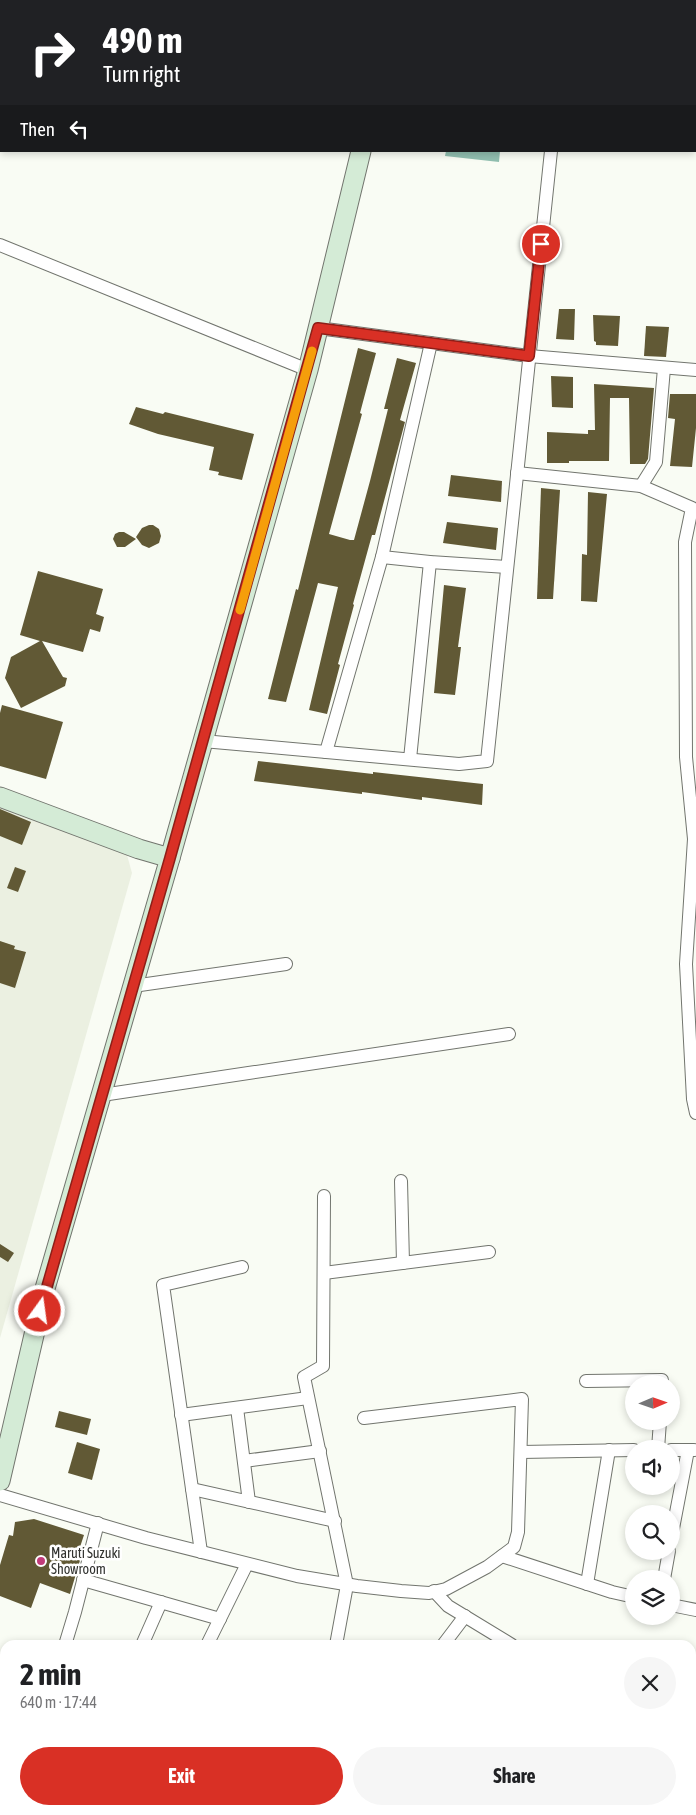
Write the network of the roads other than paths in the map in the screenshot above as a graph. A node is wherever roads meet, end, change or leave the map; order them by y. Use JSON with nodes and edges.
{"nodes":[{"id":1,"x":361,"y":152,"type":"edge"},
{"id":2,"x":551,"y":152,"type":"edge"},
{"id":3,"x":0,"y":245,"type":"edge"},
{"id":4,"x":318,"y":328,"type":"junction"},
{"id":5,"x":431,"y":343,"type":"junction"},
{"id":6,"x":529,"y":356,"type":"junction"},
{"id":7,"x":664,"y":368,"type":"junction"},
{"id":8,"x":308,"y":370,"type":"junction"},
{"id":9,"x":696,"y":370,"type":"edge"},
{"id":10,"x":517,"y":473,"type":"junction"},
{"id":11,"x":641,"y":486,"type":"junction"},
{"id":12,"x":382,"y":557,"type":"junction"},
{"id":13,"x":430,"y":562,"type":"junction"},
{"id":14,"x":507,"y":567,"type":"junction"},
{"id":15,"x":691,"y":618,"type":"edge"},
{"id":16,"x":204,"y":741,"type":"junction"},
{"id":17,"x":691,"y":747,"type":"edge"},
{"id":18,"x":326,"y":752,"type":"junction"},
{"id":19,"x":410,"y":759,"type":"junction"},
{"id":20,"x":0,"y":797,"type":"edge"},
{"id":21,"x":170,"y":858,"type":"junction"},
{"id":22,"x":694,"y":900,"type":"edge"},
{"id":23,"x":286,"y":964,"type":"dead end"},
{"id":24,"x":133,"y":986,"type":"junction"},
{"id":25,"x":509,"y":1034,"type":"dead end"},
{"id":26,"x":102,"y":1095,"type":"junction"},
{"id":27,"x":696,"y":1113,"type":"edge"},
{"id":28,"x":401,"y":1181,"type":"dead end"},
{"id":29,"x":324,"y":1196,"type":"dead end"},
{"id":30,"x":489,"y":1252,"type":"dead end"},
{"id":31,"x":403,"y":1263,"type":"junction"},
{"id":32,"x":242,"y":1266,"type":"dead end"},
{"id":33,"x":324,"y":1273,"type":"junction"},
{"id":34,"x":625,"y":1380,"type":"edge"},
{"id":35,"x":586,"y":1381,"type":"dead end"},
{"id":36,"x":308,"y":1398,"type":"junction"},
{"id":37,"x":237,"y":1408,"type":"junction"},
{"id":38,"x":181,"y":1416,"type":"junction"},
{"id":39,"x":364,"y":1418,"type":"dead end"},
{"id":40,"x":609,"y":1450,"type":"junction"},
{"id":41,"x":625,"y":1450,"type":"edge"},
{"id":42,"x":692,"y":1450,"type":"edge"},
{"id":43,"x":320,"y":1451,"type":"junction"},
{"id":44,"x":521,"y":1452,"type":"junction"},
{"id":45,"x":244,"y":1461,"type":"junction"},
{"id":46,"x":0,"y":1481,"type":"edge"},
{"id":47,"x":192,"y":1489,"type":"junction"},
{"id":48,"x":0,"y":1495,"type":"edge"},
{"id":49,"x":249,"y":1502,"type":"junction"},
{"id":50,"x":679,"y":1505,"type":"edge"},
{"id":51,"x":335,"y":1521,"type":"junction"},
{"id":52,"x":98,"y":1523,"type":"junction"},
{"id":53,"x":201,"y":1552,"type":"junction"},
{"id":54,"x":502,"y":1556,"type":"junction"},
{"id":55,"x":247,"y":1564,"type":"junction"},
{"id":56,"x":84,"y":1580,"type":"junction"},
{"id":57,"x":347,"y":1584,"type":"junction"},
{"id":58,"x":587,"y":1584,"type":"junction"},
{"id":59,"x":434,"y":1592,"type":"junction"},
{"id":60,"x":625,"y":1595,"type":"edge"},
{"id":61,"x":161,"y":1602,"type":"junction"},
{"id":62,"x":680,"y":1607,"type":"edge"},
{"id":63,"x":696,"y":1610,"type":"edge"},
{"id":64,"x":465,"y":1616,"type":"junction"},
{"id":65,"x":220,"y":1618,"type":"junction"},
{"id":66,"x":66,"y":1640,"type":"edge"},
{"id":67,"x":144,"y":1640,"type":"edge"},
{"id":68,"x":209,"y":1640,"type":"edge"},
{"id":69,"x":337,"y":1640,"type":"edge"},
{"id":70,"x":448,"y":1640,"type":"edge"},
{"id":71,"x":504,"y":1640,"type":"edge"}],
"edges":[{"from":1,"to":4,"type":"main road"},
{"from":2,"to":6,"type":"street"},
{"from":3,"to":8,"type":"street"},
{"from":4,"to":5,"type":"street"},
{"from":4,"to":8,"type":"main road"},
{"from":5,"to":6,"type":"street"},
{"from":5,"to":12,"type":"street"},
{"from":6,"to":7,"type":"street"},
{"from":6,"to":10,"type":"street"},
{"from":7,"to":9,"type":"street"},
{"from":7,"to":11,"type":"street"},
{"from":8,"to":16,"type":"main road"},
{"from":10,"to":11,"type":"street"},
{"from":10,"to":14,"type":"street"},
{"from":11,"to":15,"type":"street"},
{"from":12,"to":13,"type":"street"},
{"from":12,"to":18,"type":"street"},
{"from":13,"to":14,"type":"street"},
{"from":13,"to":19,"type":"street"},
{"from":14,"to":19,"type":"street"},
{"from":15,"to":17,"type":"street"},
{"from":16,"to":18,"type":"street"},
{"from":16,"to":21,"type":"main road"},
{"from":17,"to":22,"type":"street"},
{"from":18,"to":19,"type":"street"},
{"from":20,"to":21,"type":"main road"},
{"from":21,"to":24,"type":"main road"},
{"from":22,"to":27,"type":"street"},
{"from":23,"to":24,"type":"street"},
{"from":24,"to":26,"type":"main road"},
{"from":25,"to":26,"type":"street"},
{"from":26,"to":46,"type":"main road"},
{"from":28,"to":31,"type":"street"},
{"from":29,"to":33,"type":"street"},
{"from":30,"to":31,"type":"street"},
{"from":31,"to":33,"type":"street"},
{"from":32,"to":38,"type":"street"},
{"from":33,"to":36,"type":"street"},
{"from":34,"to":35,"type":"street"},
{"from":36,"to":37,"type":"street"},
{"from":36,"to":43,"type":"street"},
{"from":37,"to":38,"type":"street"},
{"from":37,"to":45,"type":"street"},
{"from":38,"to":47,"type":"street"},
{"from":39,"to":44,"type":"street"},
{"from":40,"to":41,"type":"street"},
{"from":40,"to":44,"type":"street"},
{"from":40,"to":58,"type":"street"},
{"from":42,"to":50,"type":"street"},
{"from":43,"to":45,"type":"street"},
{"from":43,"to":51,"type":"street"},
{"from":44,"to":54,"type":"street"},
{"from":45,"to":49,"type":"street"},
{"from":47,"to":49,"type":"street"},
{"from":47,"to":53,"type":"street"},
{"from":48,"to":52,"type":"street"},
{"from":49,"to":51,"type":"street"},
{"from":51,"to":57,"type":"street"},
{"from":52,"to":53,"type":"street"},
{"from":52,"to":56,"type":"street"},
{"from":53,"to":55,"type":"street"},
{"from":54,"to":58,"type":"street"},
{"from":54,"to":59,"type":"street"},
{"from":55,"to":57,"type":"street"},
{"from":55,"to":65,"type":"street"},
{"from":56,"to":61,"type":"street"},
{"from":56,"to":66,"type":"street"},
{"from":57,"to":59,"type":"street"},
{"from":57,"to":69,"type":"street"},
{"from":58,"to":60,"type":"street"},
{"from":59,"to":64,"type":"street"},
{"from":61,"to":65,"type":"street"},
{"from":61,"to":67,"type":"street"},
{"from":62,"to":63,"type":"street"},
{"from":64,"to":70,"type":"street"},
{"from":64,"to":71,"type":"street"},
{"from":65,"to":68,"type":"street"}]}
